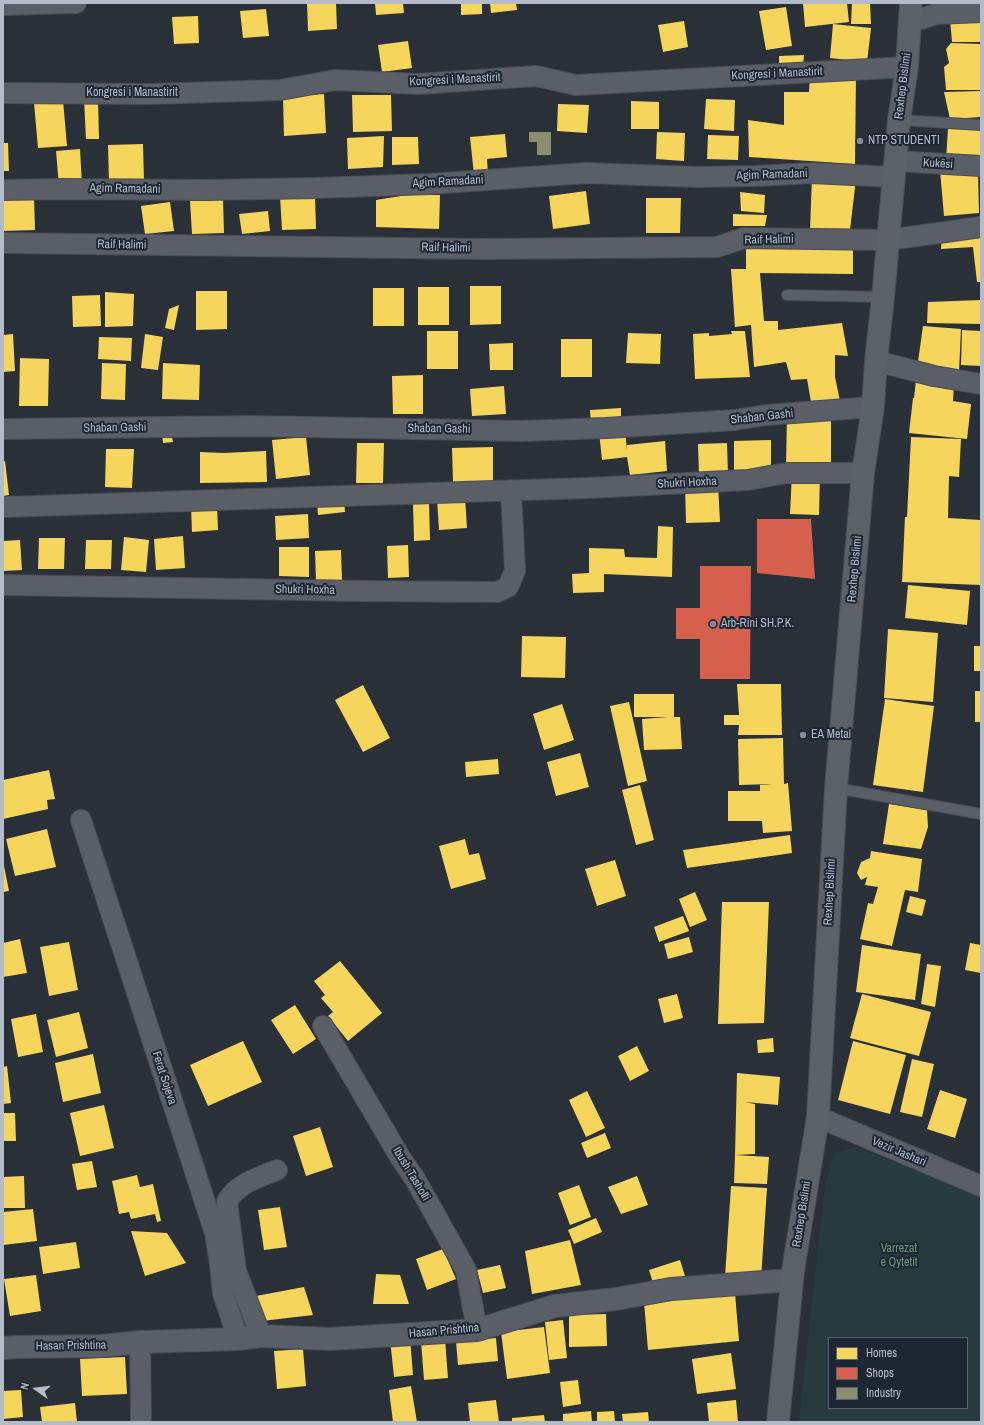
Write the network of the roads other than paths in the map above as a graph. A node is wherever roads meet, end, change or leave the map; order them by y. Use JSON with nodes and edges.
{"nodes":[{"id":1,"x":76,"y":3,"type":"edge"},
{"id":2,"x":3,"y":5,"type":"edge"},
{"id":3,"x":981,"y":12,"type":"edge"},
{"id":4,"x":910,"y":13,"type":"edge"},
{"id":5,"x":906,"y":67,"type":"junction"},
{"id":6,"x":3,"y":93,"type":"edge"},
{"id":7,"x":899,"y":120,"type":"junction"},
{"id":8,"x":981,"y":124,"type":"edge"},
{"id":9,"x":981,"y":166,"type":"edge"},
{"id":10,"x":894,"y":169,"type":"junction"},
{"id":11,"x":3,"y":190,"type":"edge"},
{"id":12,"x":981,"y":227,"type":"edge"},
{"id":13,"x":888,"y":240,"type":"junction"},
{"id":14,"x":3,"y":243,"type":"edge"},
{"id":15,"x":787,"y":295,"type":"dead end"},
{"id":16,"x":883,"y":297,"type":"junction"},
{"id":17,"x":876,"y":361,"type":"junction"},
{"id":18,"x":981,"y":384,"type":"edge"},
{"id":19,"x":873,"y":407,"type":"junction"},
{"id":20,"x":3,"y":429,"type":"edge"},
{"id":21,"x":863,"y":473,"type":"junction"},
{"id":22,"x":511,"y":490,"type":"junction"},
{"id":23,"x":4,"y":507,"type":"dead end"},
{"id":24,"x":3,"y":585,"type":"edge"},
{"id":25,"x":836,"y":788,"type":"junction"},
{"id":26,"x":981,"y":814,"type":"edge"},
{"id":27,"x":81,"y":820,"type":"dead end"},
{"id":28,"x":323,"y":1026,"type":"dead end"},
{"id":29,"x":818,"y":1117,"type":"junction"},
{"id":30,"x":277,"y":1170,"type":"dead end"},
{"id":31,"x":981,"y":1186,"type":"edge"},
{"id":32,"x":792,"y":1280,"type":"junction"},
{"id":33,"x":477,"y":1330,"type":"junction"},
{"id":34,"x":261,"y":1336,"type":"junction"},
{"id":35,"x":238,"y":1339,"type":"junction"},
{"id":36,"x":140,"y":1342,"type":"junction"},
{"id":37,"x":3,"y":1348,"type":"edge"},
{"id":38,"x":141,"y":1422,"type":"edge"},
{"id":39,"x":778,"y":1422,"type":"edge"}],
"edges":[{"from":1,"to":2,"type":"street"},
{"from":3,"to":4,"type":"street"},
{"from":4,"to":5,"type":"main road","name":"Rexhep Bislimi"},
{"from":5,"to":6,"type":"street","name":"Kongresi i Manastirit"},
{"from":5,"to":7,"type":"main road","name":"Rexhep Bislimi"},
{"from":7,"to":8,"type":"lane"},
{"from":7,"to":10,"type":"main road","name":"Rexhep Bislimi"},
{"from":9,"to":10,"type":"street","name":"Kukësi"},
{"from":10,"to":11,"type":"street","name":"Agim Ramadani"},
{"from":10,"to":13,"type":"main road","name":"Rexhep Bislimi"},
{"from":12,"to":13,"type":"street"},
{"from":13,"to":14,"type":"street","name":"Raif Halimi"},
{"from":13,"to":16,"type":"main road","name":"Rexhep Bislimi"},
{"from":15,"to":16,"type":"lane"},
{"from":16,"to":17,"type":"main road","name":"Rexhep Bislimi"},
{"from":17,"to":18,"type":"street"},
{"from":17,"to":19,"type":"main road","name":"Rexhep Bislimi"},
{"from":19,"to":20,"type":"street","name":"Shaban Gashi"},
{"from":19,"to":21,"type":"main road","name":"Rexhep Bislimi"},
{"from":21,"to":22,"type":"street","name":"Shukri Hoxha"},
{"from":21,"to":25,"type":"main road","name":"Rexhep Bislimi"},
{"from":22,"to":23,"type":"street","name":"Shukri Hoxha"},
{"from":22,"to":24,"type":"street","name":"Shukri Hoxha"},
{"from":25,"to":26,"type":"lane"},
{"from":25,"to":29,"type":"main road","name":"Rexhep Bislimi"},
{"from":27,"to":35,"type":"street","name":"Ferat Sojeva"},
{"from":28,"to":33,"type":"street","name":"Ibush Tasholli"},
{"from":29,"to":31,"type":"street","name":"Vezir Jashari"},
{"from":29,"to":32,"type":"main road","name":"Rexhep Bislimi"},
{"from":30,"to":34,"type":"street"},
{"from":32,"to":33,"type":"street","name":"Hasan Prishtina"},
{"from":32,"to":39,"type":"main road","name":"Rexhep Bislimi"},
{"from":33,"to":34,"type":"street","name":"Hasan Prishtina"},
{"from":34,"to":35,"type":"street","name":"Hasan Prishtina"},
{"from":35,"to":36,"type":"street","name":"Hasan Prishtina"},
{"from":36,"to":37,"type":"street","name":"Hasan Prishtina"},
{"from":36,"to":38,"type":"street"}]}
